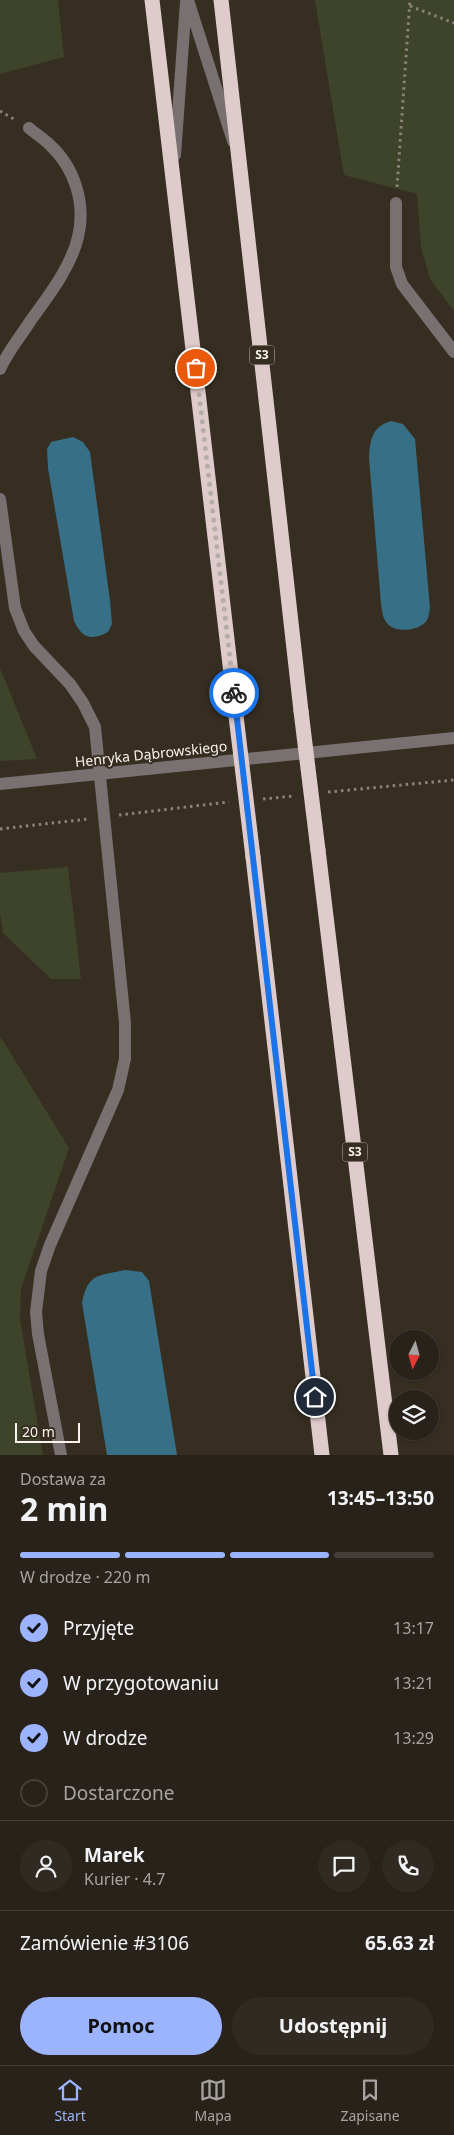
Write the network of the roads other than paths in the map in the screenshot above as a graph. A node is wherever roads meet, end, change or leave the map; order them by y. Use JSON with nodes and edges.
{"nodes":[{"id":1,"x":152,"y":0,"type":"edge"},
{"id":2,"x":187,"y":0,"type":"edge"},
{"id":3,"x":221,"y":0,"type":"edge"},
{"id":4,"x":29,"y":128,"type":"dead end"},
{"id":5,"x":241,"y":168,"type":"junction"},
{"id":6,"x":173,"y":174,"type":"junction"},
{"id":7,"x":396,"y":203,"type":"road end"},
{"id":8,"x":454,"y":352,"type":"edge"},
{"id":9,"x":0,"y":369,"type":"edge"},
{"id":10,"x":0,"y":499,"type":"edge"},
{"id":11,"x":454,"y":738,"type":"edge"},
{"id":12,"x":100,"y":774,"type":"junction"},
{"id":13,"x":0,"y":784,"type":"edge"},
{"id":14,"x":60,"y":1455,"type":"edge"},
{"id":15,"x":322,"y":1455,"type":"edge"},
{"id":16,"x":391,"y":1455,"type":"edge"}],
"edges":[{"from":1,"to":6,"type":"highway"},
{"from":2,"to":5,"type":"street"},
{"from":2,"to":6,"type":"street"},
{"from":3,"to":5,"type":"highway","number":"S3"},
{"from":4,"to":9,"type":"street"},
{"from":5,"to":16,"type":"highway","number":"S3","bridge":true},
{"from":6,"to":15,"type":"highway","bridge":true},
{"from":7,"to":8,"type":"street"},
{"from":10,"to":12,"type":"street"},
{"from":11,"to":12,"type":"street","name":"Henryka Dąbrowskiego"},
{"from":12,"to":13,"type":"street","name":"Henryka Dąbrowskiego"},
{"from":12,"to":14,"type":"street"}]}
